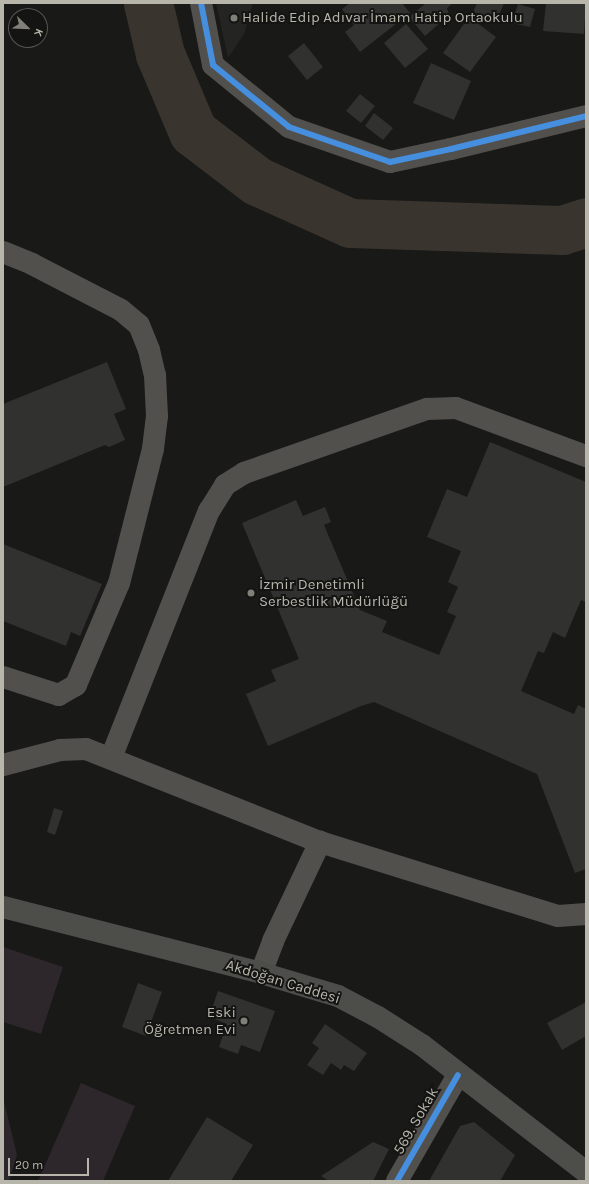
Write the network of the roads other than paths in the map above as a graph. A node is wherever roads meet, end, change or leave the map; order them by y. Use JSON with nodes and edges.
{"nodes":[{"id":1,"x":201,"y":3,"type":"edge"},
{"id":2,"x":586,"y":116,"type":"edge"},
{"id":3,"x":3,"y":252,"type":"edge"},
{"id":4,"x":586,"y":456,"type":"edge"},
{"id":5,"x":3,"y":677,"type":"edge"},
{"id":6,"x":111,"y":758,"type":"junction"},
{"id":7,"x":3,"y":765,"type":"edge"},
{"id":8,"x":320,"y":842,"type":"junction"},
{"id":9,"x":3,"y":907,"type":"edge"},
{"id":10,"x":586,"y":914,"type":"edge"},
{"id":11,"x":260,"y":973,"type":"junction"},
{"id":12,"x":458,"y":1074,"type":"junction"},
{"id":13,"x":586,"y":1172,"type":"edge"},
{"id":14,"x":397,"y":1181,"type":"edge"}],
"edges":[{"from":1,"to":2,"type":"street"},
{"from":3,"to":5,"type":"street"},
{"from":4,"to":6,"type":"street"},
{"from":6,"to":7,"type":"street"},
{"from":6,"to":8,"type":"street"},
{"from":8,"to":10,"type":"street"},
{"from":8,"to":11,"type":"street"},
{"from":9,"to":11,"type":"main road","name":"Akdoğan Caddesi"},
{"from":11,"to":12,"type":"main road","name":"Akdoğan Caddesi"},
{"from":12,"to":13,"type":"main road","name":"Akdoğan Caddesi"},
{"from":12,"to":14,"type":"street","name":"569. Sokak"}]}
